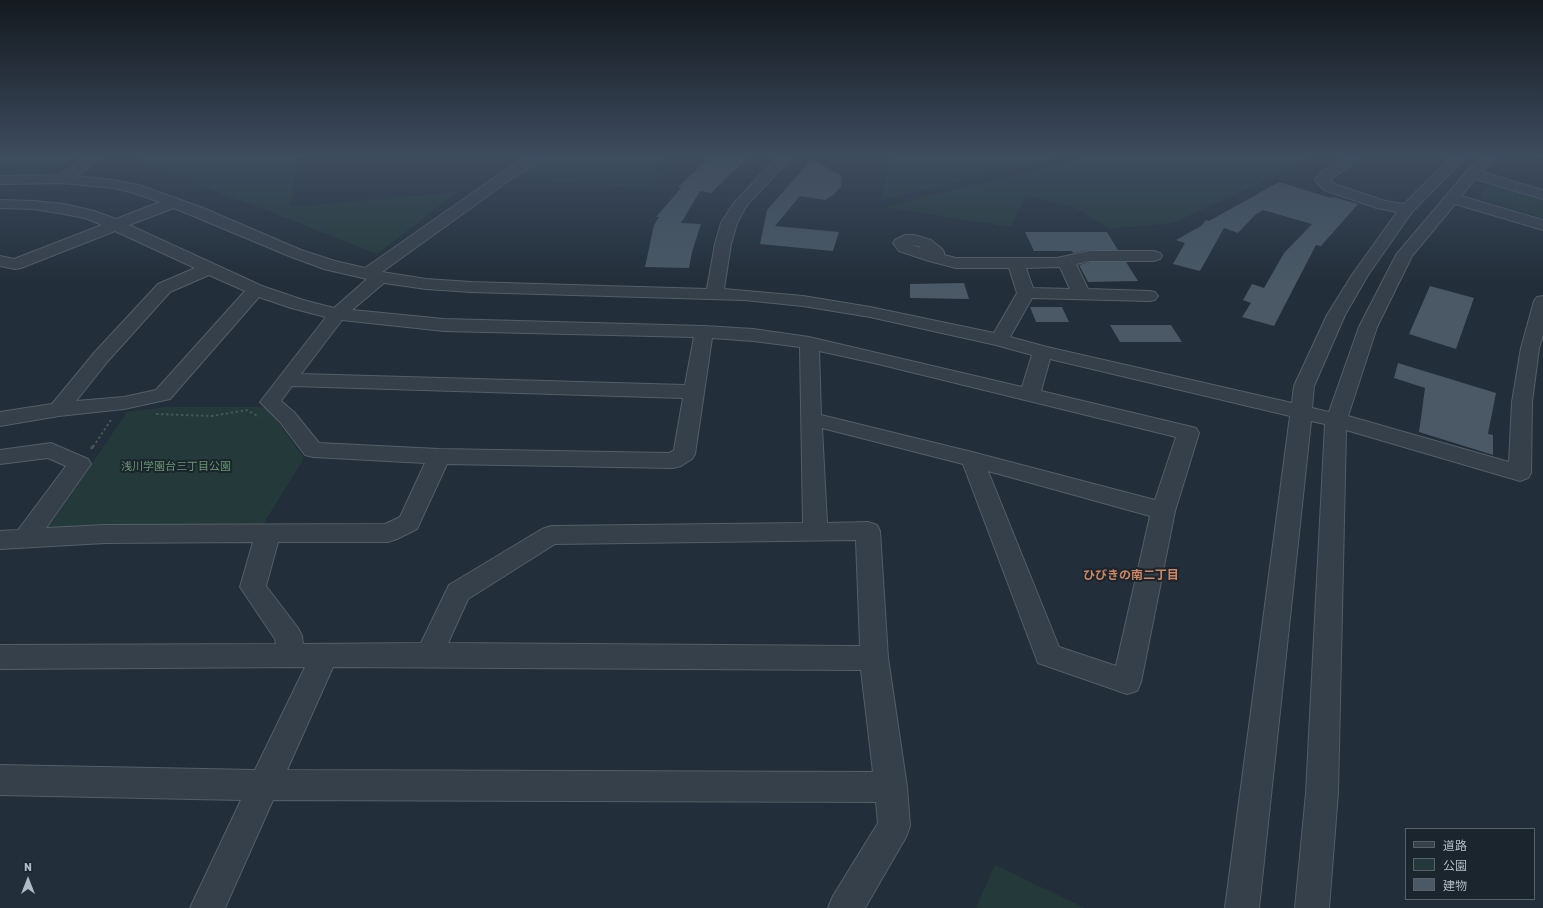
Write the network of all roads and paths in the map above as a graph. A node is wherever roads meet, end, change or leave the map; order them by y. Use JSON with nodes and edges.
{"nodes":[{"id":1,"x":170,"y":200,"type":"edge"},
{"id":2,"x":474,"y":200,"type":"edge"},
{"id":3,"x":744,"y":200,"type":"edge"},
{"id":4,"x":1369,"y":200,"type":"edge"},
{"id":5,"x":1416,"y":200,"type":"edge"},
{"id":6,"x":1450,"y":200,"type":"edge"},
{"id":7,"x":1460,"y":200,"type":"edge"},
{"id":8,"x":175,"y":202,"type":"junction"},
{"id":9,"x":0,"y":204,"type":"edge"},
{"id":10,"x":1407,"y":209,"type":"junction"},
{"id":11,"x":116,"y":224,"type":"junction"},
{"id":12,"x":1543,"y":225,"type":"edge"},
{"id":13,"x":1154,"y":256,"type":"dead end"},
{"id":14,"x":935,"y":258,"type":"dead end"},
{"id":15,"x":0,"y":261,"type":"edge"},
{"id":16,"x":1066,"y":261,"type":"junction"},
{"id":17,"x":1016,"y":263,"type":"junction"},
{"id":18,"x":210,"y":268,"type":"junction"},
{"id":19,"x":374,"y":275,"type":"junction"},
{"id":20,"x":256,"y":290,"type":"junction"},
{"id":21,"x":1026,"y":293,"type":"junction"},
{"id":22,"x":715,"y":294,"type":"junction"},
{"id":23,"x":1081,"y":294,"type":"junction"},
{"id":24,"x":1148,"y":296,"type":"dead end"},
{"id":25,"x":1543,"y":301,"type":"edge"},
{"id":26,"x":337,"y":314,"type":"junction"},
{"id":27,"x":704,"y":332,"type":"junction"},
{"id":28,"x":1000,"y":340,"type":"junction"},
{"id":29,"x":808,"y":343,"type":"junction"},
{"id":30,"x":1043,"y":352,"type":"junction"},
{"id":31,"x":286,"y":380,"type":"junction"},
{"id":32,"x":695,"y":392,"type":"junction"},
{"id":33,"x":1030,"y":395,"type":"junction"},
{"id":34,"x":124,"y":403,"type":"junction"},
{"id":35,"x":59,"y":409,"type":"junction"},
{"id":36,"x":1300,"y":412,"type":"junction"},
{"id":37,"x":153,"y":413,"type":"dead end"},
{"id":38,"x":287,"y":417,"type":"junction"},
{"id":39,"x":0,"y":419,"type":"edge"},
{"id":40,"x":811,"y":419,"type":"junction"},
{"id":41,"x":1336,"y":420,"type":"junction"},
{"id":42,"x":439,"y":456,"type":"junction"},
{"id":43,"x":0,"y":457,"type":"edge"},
{"id":44,"x":972,"y":460,"type":"junction"},
{"id":45,"x":80,"y":464,"type":"junction"},
{"id":46,"x":1163,"y":511,"type":"junction"},
{"id":47,"x":815,"y":532,"type":"junction"},
{"id":48,"x":268,"y":534,"type":"junction"},
{"id":49,"x":25,"y":538,"type":"junction"},
{"id":50,"x":0,"y":540,"type":"edge"},
{"id":51,"x":429,"y":654,"type":"junction"},
{"id":52,"x":291,"y":655,"type":"junction"},
{"id":53,"x":324,"y":656,"type":"junction"},
{"id":54,"x":0,"y":657,"type":"edge"},
{"id":55,"x":874,"y":658,"type":"junction"},
{"id":56,"x":0,"y":780,"type":"edge"},
{"id":57,"x":264,"y":785,"type":"junction"},
{"id":58,"x":891,"y":786,"type":"junction"},
{"id":59,"x":207,"y":908,"type":"edge"},
{"id":60,"x":845,"y":908,"type":"edge"},
{"id":61,"x":1242,"y":908,"type":"edge"},
{"id":62,"x":1312,"y":908,"type":"edge"}],
"edges":[{"from":1,"to":8,"type":"street"},
{"from":2,"to":19,"type":"street"},
{"from":3,"to":22,"type":"street"},
{"from":4,"to":10,"type":"street"},
{"from":5,"to":10,"type":"street"},
{"from":6,"to":41,"type":"street"},
{"from":7,"to":12,"type":"street"},
{"from":8,"to":11,"type":"street"},
{"from":8,"to":19,"type":"street"},
{"from":9,"to":11,"type":"street"},
{"from":10,"to":36,"type":"street"},
{"from":11,"to":15,"type":"street"},
{"from":11,"to":18,"type":"street"},
{"from":13,"to":16,"type":"street"},
{"from":14,"to":17,"type":"street"},
{"from":16,"to":17,"type":"street"},
{"from":16,"to":23,"type":"street"},
{"from":17,"to":21,"type":"street"},
{"from":18,"to":20,"type":"street"},
{"from":18,"to":35,"type":"street"},
{"from":19,"to":22,"type":"street"},
{"from":19,"to":26,"type":"street"},
{"from":20,"to":26,"type":"street"},
{"from":20,"to":34,"type":"street"},
{"from":21,"to":23,"type":"street"},
{"from":21,"to":28,"type":"street"},
{"from":22,"to":28,"type":"street"},
{"from":23,"to":24,"type":"street"},
{"from":25,"to":41,"type":"street"},
{"from":26,"to":27,"type":"street"},
{"from":26,"to":31,"type":"street"},
{"from":27,"to":29,"type":"street"},
{"from":27,"to":32,"type":"street"},
{"from":28,"to":30,"type":"street"},
{"from":29,"to":33,"type":"street"},
{"from":29,"to":40,"type":"street"},
{"from":30,"to":33,"type":"street"},
{"from":30,"to":36,"type":"street"},
{"from":31,"to":32,"type":"street"},
{"from":31,"to":38,"type":"street"},
{"from":32,"to":42,"type":"street"},
{"from":33,"to":46,"type":"street"},
{"from":34,"to":35,"type":"street"},
{"from":34,"to":45,"type":"path"},
{"from":35,"to":39,"type":"street"},
{"from":36,"to":41,"type":"street"},
{"from":36,"to":61,"type":"street"},
{"from":37,"to":38,"type":"path"},
{"from":38,"to":42,"type":"street"},
{"from":40,"to":44,"type":"street"},
{"from":40,"to":47,"type":"street"},
{"from":41,"to":62,"type":"street"},
{"from":42,"to":48,"type":"street"},
{"from":43,"to":45,"type":"street"},
{"from":44,"to":46,"type":"street"},
{"from":44,"to":46,"type":"street"},
{"from":45,"to":49,"type":"street"},
{"from":47,"to":51,"type":"street"},
{"from":47,"to":55,"type":"street"},
{"from":48,"to":49,"type":"street"},
{"from":48,"to":52,"type":"street"},
{"from":49,"to":50,"type":"street"},
{"from":51,"to":53,"type":"street"},
{"from":51,"to":55,"type":"street"},
{"from":52,"to":53,"type":"street"},
{"from":52,"to":54,"type":"street"},
{"from":53,"to":57,"type":"street"},
{"from":55,"to":58,"type":"street"},
{"from":56,"to":57,"type":"street"},
{"from":57,"to":58,"type":"street"},
{"from":57,"to":59,"type":"street"},
{"from":58,"to":60,"type":"street"}]}
